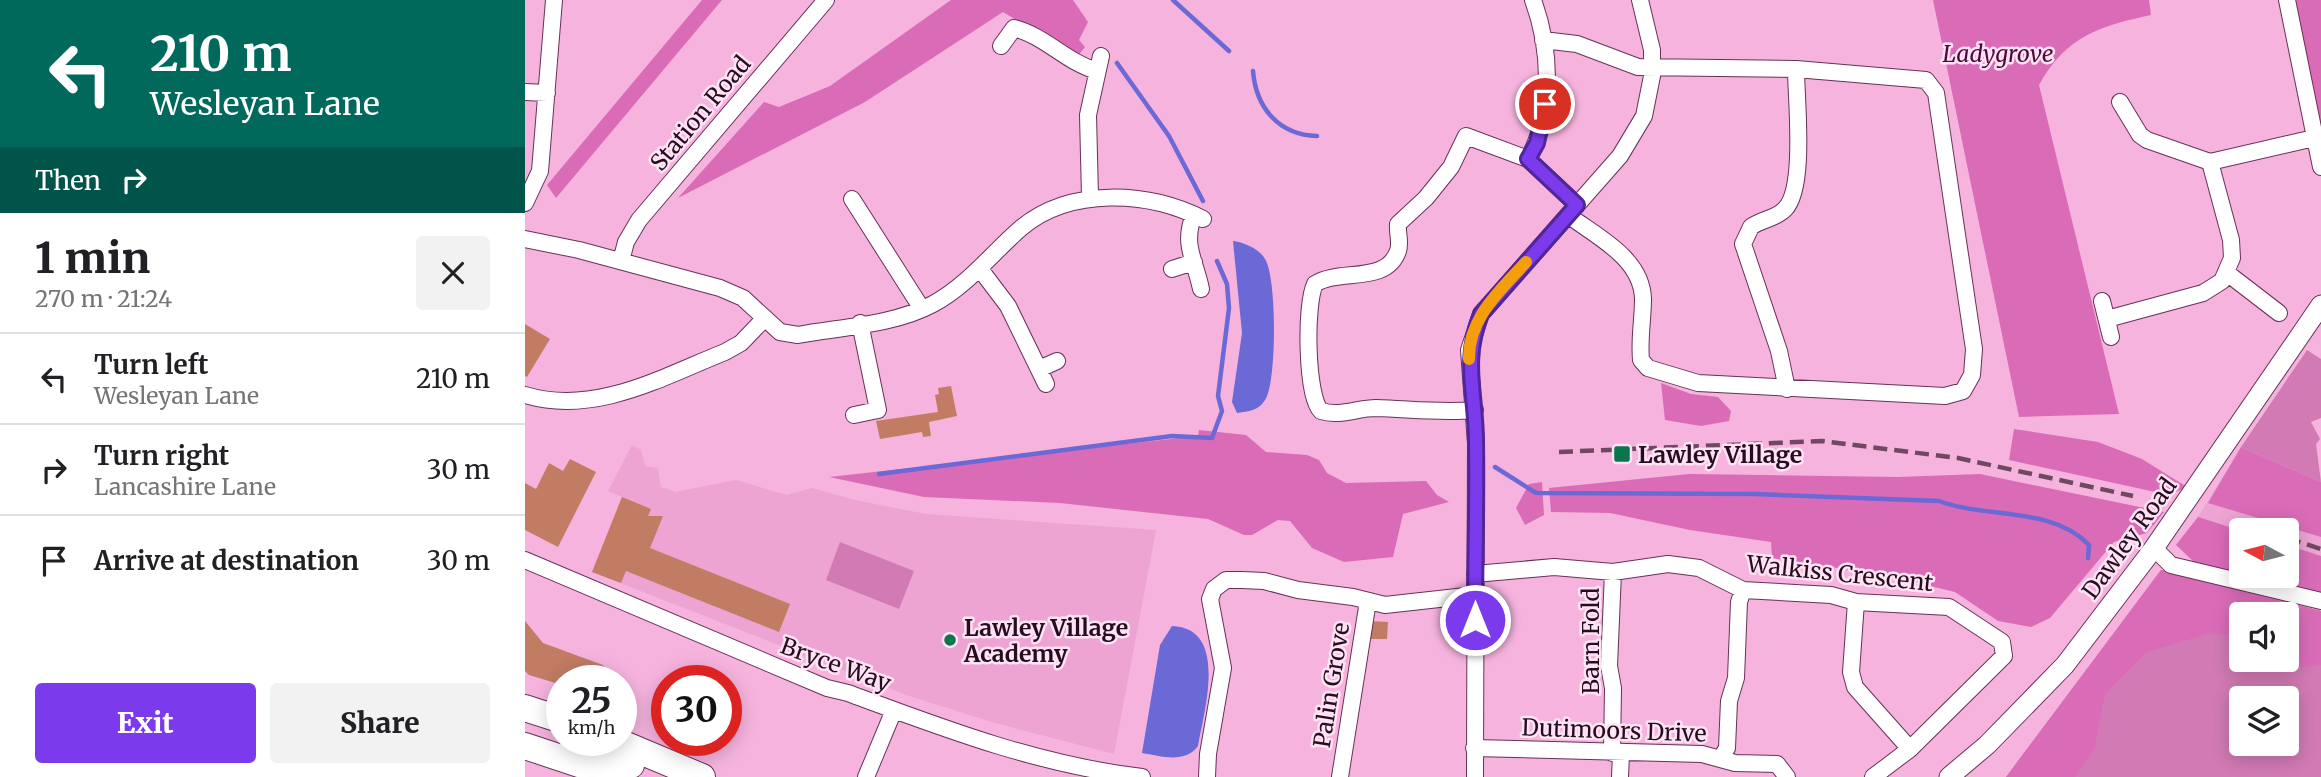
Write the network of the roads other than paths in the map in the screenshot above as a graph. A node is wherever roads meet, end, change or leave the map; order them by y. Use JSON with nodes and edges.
{"nodes":[{"id":1,"x":554,"y":0,"type":"edge"},
{"id":2,"x":826,"y":0,"type":"edge"},
{"id":3,"x":1533,"y":0,"type":"edge"},
{"id":4,"x":1640,"y":0,"type":"edge"},
{"id":5,"x":2287,"y":0,"type":"edge"},
{"id":6,"x":1543,"y":40,"type":"junction"},
{"id":7,"x":1002,"y":46,"type":"dead end"},
{"id":8,"x":1653,"y":68,"type":"junction"},
{"id":9,"x":1796,"y":69,"type":"junction"},
{"id":10,"x":525,"y":92,"type":"edge"},
{"id":11,"x":547,"y":93,"type":"junction"},
{"id":12,"x":2120,"y":102,"type":"dead end"},
{"id":13,"x":2314,"y":138,"type":"junction"},
{"id":14,"x":1528,"y":159,"type":"junction"},
{"id":15,"x":2210,"y":162,"type":"junction"},
{"id":16,"x":2321,"y":167,"type":"edge"},
{"id":17,"x":1090,"y":197,"type":"junction"},
{"id":18,"x":852,"y":199,"type":"dead end"},
{"id":19,"x":525,"y":203,"type":"edge"},
{"id":20,"x":1573,"y":210,"type":"junction"},
{"id":21,"x":525,"y":239,"type":"edge"},
{"id":22,"x":621,"y":261,"type":"junction"},
{"id":23,"x":1194,"y":262,"type":"junction"},
{"id":24,"x":980,"y":269,"type":"junction"},
{"id":25,"x":1172,"y":269,"type":"dead end"},
{"id":26,"x":2227,"y":273,"type":"junction"},
{"id":27,"x":1201,"y":289,"type":"dead end"},
{"id":28,"x":2102,"y":301,"type":"dead end"},
{"id":29,"x":2321,"y":305,"type":"edge"},
{"id":30,"x":922,"y":309,"type":"junction"},
{"id":31,"x":2279,"y":313,"type":"dead end"},
{"id":32,"x":764,"y":319,"type":"junction"},
{"id":33,"x":2107,"y":319,"type":"junction"},
{"id":34,"x":860,"y":323,"type":"junction"},
{"id":35,"x":2111,"y":337,"type":"dead end"},
{"id":36,"x":1057,"y":361,"type":"dead end"},
{"id":37,"x":1787,"y":389,"type":"junction"},
{"id":38,"x":525,"y":395,"type":"edge"},
{"id":39,"x":1475,"y":410,"type":"junction"},
{"id":40,"x":854,"y":415,"type":"dead end"},
{"id":41,"x":2154,"y":548,"type":"junction"},
{"id":42,"x":525,"y":561,"type":"edge"},
{"id":43,"x":1613,"y":572,"type":"junction"},
{"id":44,"x":1475,"y":574,"type":"junction"},
{"id":45,"x":1743,"y":590,"type":"junction"},
{"id":46,"x":1475,"y":595,"type":"junction"},
{"id":47,"x":1368,"y":601,"type":"junction"},
{"id":48,"x":2321,"y":601,"type":"edge"},
{"id":49,"x":1856,"y":602,"type":"junction"},
{"id":50,"x":525,"y":708,"type":"edge"},
{"id":51,"x":894,"y":710,"type":"junction"},
{"id":52,"x":546,"y":715,"type":"edge"},
{"id":53,"x":525,"y":724,"type":"edge"},
{"id":54,"x":546,"y":731,"type":"edge"},
{"id":55,"x":525,"y":746,"type":"edge"},
{"id":56,"x":1474,"y":748,"type":"junction"},
{"id":57,"x":1910,"y":749,"type":"junction"},
{"id":58,"x":637,"y":750,"type":"edge"},
{"id":59,"x":1616,"y":753,"type":"junction"},
{"id":60,"x":608,"y":756,"type":"edge"},
{"id":61,"x":1721,"y":758,"type":"junction"},
{"id":62,"x":1110,"y":775,"type":"edge"},
{"id":63,"x":618,"y":777,"type":"edge"},
{"id":64,"x":655,"y":777,"type":"edge"},
{"id":65,"x":702,"y":777,"type":"edge"},
{"id":66,"x":866,"y":777,"type":"edge"},
{"id":67,"x":1142,"y":777,"type":"edge"},
{"id":68,"x":1207,"y":777,"type":"edge"},
{"id":69,"x":1340,"y":777,"type":"edge"},
{"id":70,"x":1475,"y":777,"type":"edge"},
{"id":71,"x":1620,"y":777,"type":"edge"},
{"id":72,"x":1787,"y":777,"type":"edge"},
{"id":73,"x":1873,"y":777,"type":"edge"},
{"id":74,"x":1949,"y":777,"type":"edge"}],
"edges":[{"from":1,"to":11,"type":"street"},
{"from":2,"to":22,"type":"street","name":"Station Road"},
{"from":3,"to":6,"type":"street"},
{"from":4,"to":8,"type":"street"},
{"from":5,"to":13,"type":"street"},
{"from":6,"to":8,"type":"street"},
{"from":6,"to":14,"type":"street"},
{"from":7,"to":17,"type":"street"},
{"from":8,"to":9,"type":"street"},
{"from":8,"to":20,"type":"street"},
{"from":9,"to":37,"type":"street"},
{"from":9,"to":37,"type":"street"},
{"from":10,"to":11,"type":"street"},
{"from":11,"to":19,"type":"street"},
{"from":12,"to":15,"type":"street"},
{"from":13,"to":15,"type":"street"},
{"from":13,"to":16,"type":"street"},
{"from":14,"to":20,"type":"street"},
{"from":14,"to":39,"type":"street"},
{"from":15,"to":26,"type":"street"},
{"from":17,"to":23,"type":"street"},
{"from":17,"to":24,"type":"street"},
{"from":18,"to":30,"type":"street"},
{"from":20,"to":37,"type":"street"},
{"from":20,"to":39,"type":"street"},
{"from":21,"to":22,"type":"street"},
{"from":22,"to":32,"type":"street"},
{"from":23,"to":25,"type":"street"},
{"from":23,"to":27,"type":"street"},
{"from":24,"to":30,"type":"street"},
{"from":24,"to":36,"type":"street"},
{"from":26,"to":31,"type":"street"},
{"from":26,"to":33,"type":"street"},
{"from":28,"to":33,"type":"street"},
{"from":29,"to":41,"type":"street","name":"Dawley Road"},
{"from":30,"to":34,"type":"street"},
{"from":32,"to":34,"type":"street"},
{"from":32,"to":38,"type":"street"},
{"from":33,"to":35,"type":"street"},
{"from":34,"to":40,"type":"street"},
{"from":39,"to":44,"type":"street"},
{"from":41,"to":48,"type":"street"},
{"from":41,"to":74,"type":"street","name":"Dawley Road"},
{"from":42,"to":51,"type":"street","name":"Bryce Way"},
{"from":43,"to":44,"type":"street","name":"Walkiss Crescent"},
{"from":43,"to":45,"type":"street","name":"Walkiss Crescent"},
{"from":43,"to":59,"type":"street","name":"Barn Fold"},
{"from":44,"to":46,"type":"street"},
{"from":45,"to":49,"type":"street","name":"Walkiss Crescent"},
{"from":45,"to":61,"type":"street"},
{"from":46,"to":47,"type":"street"},
{"from":46,"to":56,"type":"street"},
{"from":47,"to":68,"type":"street"},
{"from":47,"to":69,"type":"street","name":"Palin Grove"},
{"from":49,"to":57,"type":"street"},
{"from":49,"to":57,"type":"street","name":"Walkiss Crescent"},
{"from":50,"to":52,"type":"main road"},
{"from":51,"to":62,"type":"street","name":"Bryce Way"},
{"from":51,"to":66,"type":"street"},
{"from":53,"to":54,"type":"main road"},
{"from":55,"to":63,"type":"main road"},
{"from":56,"to":59,"type":"street","name":"Dutimoors Drive"},
{"from":56,"to":70,"type":"street"},
{"from":57,"to":73,"type":"street","name":"Walkiss Crescent"},
{"from":58,"to":65,"type":"main road"},
{"from":59,"to":61,"type":"street","name":"Dutimoors Drive"},
{"from":59,"to":71,"type":"street"},
{"from":60,"to":64,"type":"main road"},
{"from":61,"to":72,"type":"street","name":"Dutimoors Drive"},
{"from":62,"to":67,"type":"street","name":"Bryce Way"}]}
